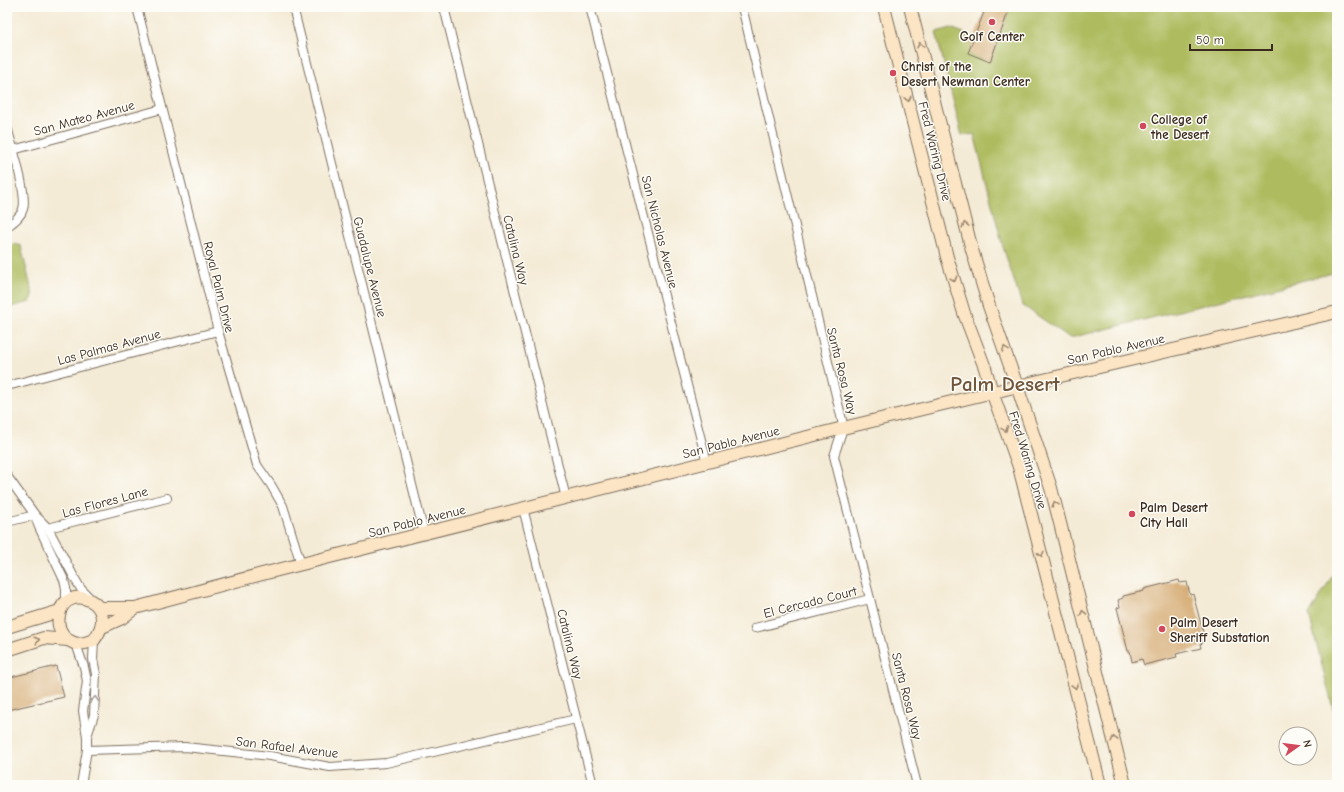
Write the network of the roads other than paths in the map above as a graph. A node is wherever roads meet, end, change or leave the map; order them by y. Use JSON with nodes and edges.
{"nodes":[{"id":1,"x":137,"y":7,"type":"edge"},
{"id":2,"x":293,"y":7,"type":"edge"},
{"id":3,"x":444,"y":7,"type":"edge"},
{"id":4,"x":590,"y":7,"type":"edge"},
{"id":5,"x":742,"y":7,"type":"edge"},
{"id":6,"x":884,"y":7,"type":"edge"},
{"id":7,"x":910,"y":7,"type":"edge"},
{"id":8,"x":162,"y":109,"type":"junction"},
{"id":9,"x":7,"y":128,"type":"edge"},
{"id":10,"x":13,"y":150,"type":"junction"},
{"id":11,"x":7,"y":227,"type":"edge"},
{"id":12,"x":1337,"y":312,"type":"edge"},
{"id":13,"x":218,"y":331,"type":"junction"},
{"id":14,"x":7,"y":386,"type":"edge"},
{"id":15,"x":1017,"y":386,"type":"junction"},
{"id":16,"x":992,"y":392,"type":"junction"},
{"id":17,"x":843,"y":428,"type":"junction"},
{"id":18,"x":707,"y":463,"type":"junction"},
{"id":19,"x":7,"y":476,"type":"edge"},
{"id":20,"x":167,"y":498,"type":"dead end"},
{"id":21,"x":566,"y":498,"type":"junction"},
{"id":22,"x":523,"y":508,"type":"junction"},
{"id":23,"x":35,"y":515,"type":"junction"},
{"id":24,"x":7,"y":522,"type":"edge"},
{"id":25,"x":48,"y":528,"type":"junction"},
{"id":26,"x":424,"y":533,"type":"junction"},
{"id":27,"x":301,"y":564,"type":"junction"},
{"id":28,"x":870,"y":599,"type":"junction"},
{"id":29,"x":96,"y":605,"type":"junction"},
{"id":30,"x":63,"y":607,"type":"junction"},
{"id":31,"x":135,"y":608,"type":"junction"},
{"id":32,"x":7,"y":627,"type":"edge"},
{"id":33,"x":102,"y":627,"type":"junction"},
{"id":34,"x":755,"y":628,"type":"dead end"},
{"id":35,"x":94,"y":640,"type":"junction"},
{"id":36,"x":72,"y":642,"type":"junction"},
{"id":37,"x":7,"y":650,"type":"edge"},
{"id":38,"x":576,"y":719,"type":"junction"},
{"id":39,"x":87,"y":736,"type":"junction"},
{"id":40,"x":87,"y":750,"type":"junction"},
{"id":41,"x":81,"y":785,"type":"edge"},
{"id":42,"x":592,"y":785,"type":"edge"},
{"id":43,"x":916,"y":785,"type":"edge"},
{"id":44,"x":1100,"y":785,"type":"edge"},
{"id":45,"x":1125,"y":785,"type":"edge"}],
"edges":[{"from":1,"to":8,"type":"street","name":"Royal Palm Drive"},
{"from":2,"to":26,"type":"street","name":"Guadalupe Avenue"},
{"from":3,"to":21,"type":"street","name":"Catalina Way"},
{"from":4,"to":18,"type":"street","name":"San Nicholas Avenue"},
{"from":5,"to":17,"type":"street","name":"Santa Rosa Way"},
{"from":6,"to":16,"type":"main road","name":"Fred Waring Drive","one_way":true},
{"from":15,"to":7,"type":"main road","name":"Fred Waring Drive","one_way":true},
{"from":8,"to":10,"type":"street","name":"San Mateo Avenue"},
{"from":8,"to":13,"type":"street","name":"Royal Palm Drive"},
{"from":9,"to":10,"type":"street"},
{"from":10,"to":11,"type":"street"},
{"from":12,"to":15,"type":"main road","name":"San Pablo Avenue"},
{"from":13,"to":14,"type":"street","name":"Las Palmas Avenue"},
{"from":13,"to":27,"type":"street","name":"Royal Palm Drive"},
{"from":15,"to":16,"type":"main road","name":"San Pablo Avenue"},
{"from":45,"to":15,"type":"main road","name":"Fred Waring Drive","one_way":true},
{"from":16,"to":17,"type":"main road","name":"San Pablo Avenue"},
{"from":16,"to":44,"type":"main road","name":"Fred Waring Drive","one_way":true},
{"from":17,"to":18,"type":"main road","name":"San Pablo Avenue"},
{"from":17,"to":28,"type":"street","name":"Santa Rosa Way"},
{"from":18,"to":21,"type":"main road","name":"San Pablo Avenue"},
{"from":19,"to":23,"type":"street"},
{"from":20,"to":25,"type":"street","name":"Las Flores Lane"},
{"from":21,"to":22,"type":"main road","name":"San Pablo Avenue"},
{"from":22,"to":26,"type":"main road","name":"San Pablo Avenue"},
{"from":22,"to":38,"type":"street","name":"Catalina Way"},
{"from":23,"to":24,"type":"street"},
{"from":23,"to":25,"type":"street"},
{"from":23,"to":30,"type":"street"},
{"from":25,"to":29,"type":"street"},
{"from":26,"to":27,"type":"main road","name":"San Pablo Avenue"},
{"from":27,"to":31,"type":"main road","name":"San Pablo Avenue"},
{"from":28,"to":34,"type":"street","name":"El Cercado Court"},
{"from":28,"to":43,"type":"street","name":"Santa Rosa Way"},
{"from":29,"to":30,"type":"main road","name":"San Pablo Avenue"},
{"from":29,"to":31,"type":"main road","name":"San Pablo Avenue"},
{"from":29,"to":33,"type":"main road"},
{"from":30,"to":32,"type":"main road","name":"San Pablo Avenue"},
{"from":30,"to":36,"type":"main road"},
{"from":31,"to":33,"type":"main road","name":"San Pablo Avenue"},
{"from":33,"to":35,"type":"main road"},
{"from":35,"to":36,"type":"main road"},
{"from":39,"to":35,"type":"street","one_way":true},
{"from":37,"to":36,"type":"main road","one_way":true},
{"from":36,"to":39,"type":"street"},
{"from":38,"to":40,"type":"street","name":"San Rafael Avenue"},
{"from":38,"to":42,"type":"street","name":"Catalina Way"},
{"from":39,"to":40,"type":"street"},
{"from":40,"to":41,"type":"street"}]}
